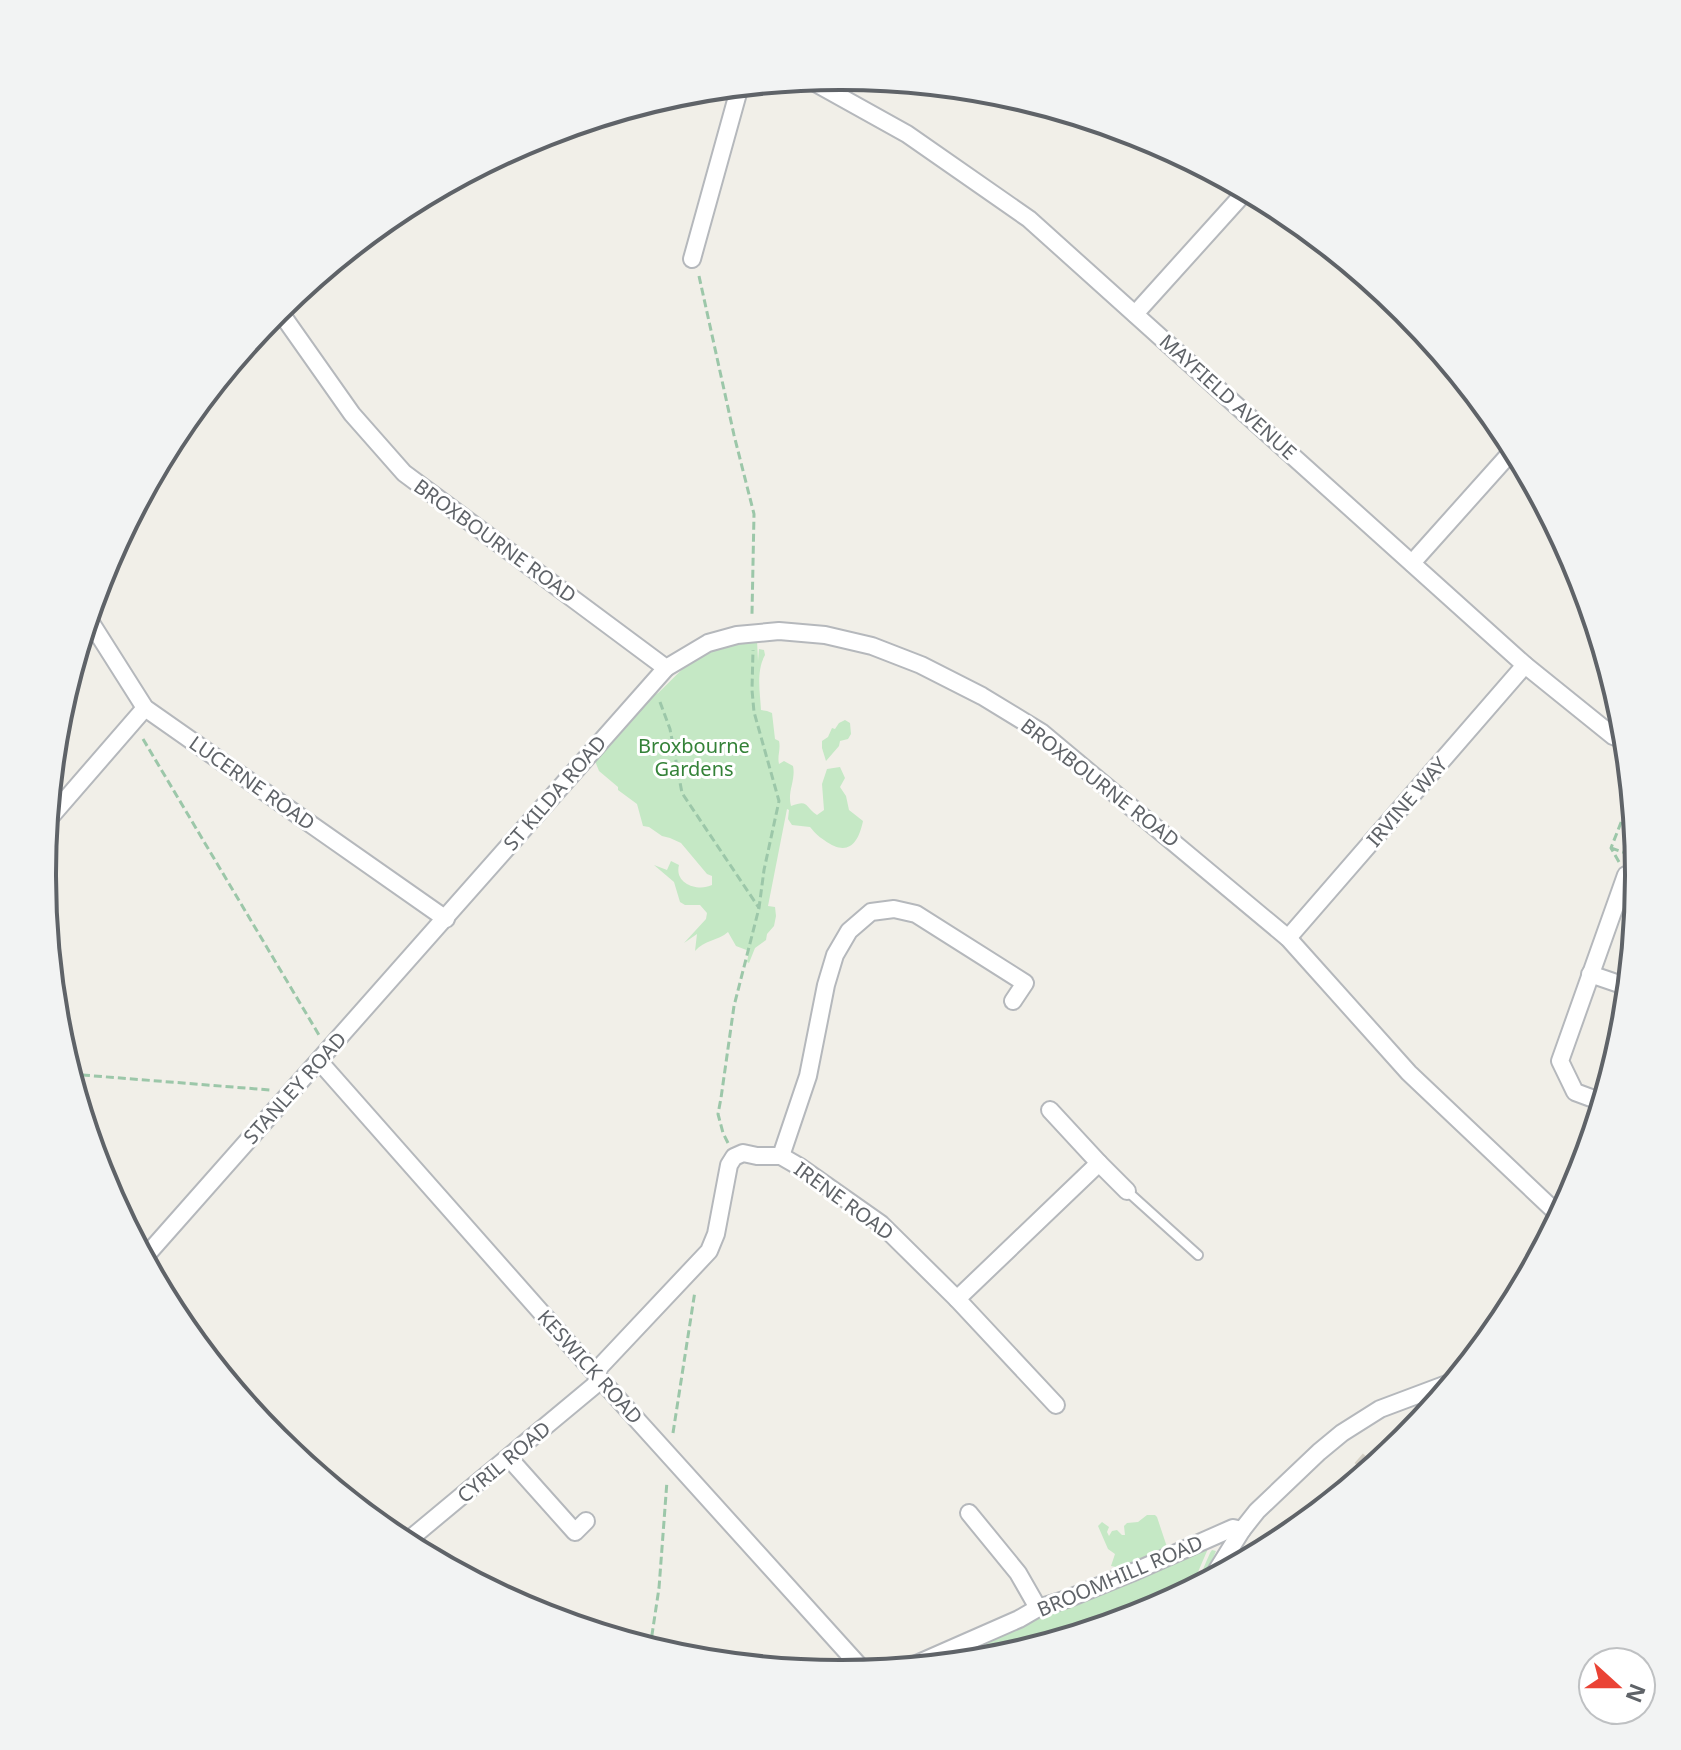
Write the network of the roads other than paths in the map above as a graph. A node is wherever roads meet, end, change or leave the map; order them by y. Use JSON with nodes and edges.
{"nodes":[{"id":1,"x":829,"y":90,"type":"edge"},
{"id":2,"x":737,"y":97,"type":"edge"},
{"id":3,"x":1238,"y":199,"type":"edge"},
{"id":4,"x":692,"y":259,"type":"road end"},
{"id":5,"x":1135,"y":314,"type":"junction"},
{"id":6,"x":286,"y":320,"type":"edge"},
{"id":7,"x":1505,"y":459,"type":"edge"},
{"id":8,"x":1412,"y":563,"type":"junction"},
{"id":9,"x":96,"y":630,"type":"edge"},
{"id":10,"x":1525,"y":665,"type":"junction"},
{"id":11,"x":666,"y":668,"type":"junction"},
{"id":12,"x":145,"y":708,"type":"junction"},
{"id":13,"x":1612,"y":735,"type":"edge"},
{"id":14,"x":60,"y":806,"type":"edge"},
{"id":15,"x":1625,"y":878,"type":"edge"},
{"id":16,"x":446,"y":919,"type":"junction"},
{"id":17,"x":1288,"y":938,"type":"junction"},
{"id":18,"x":1590,"y":974,"type":"junction"},
{"id":19,"x":1617,"y":983,"type":"edge"},
{"id":20,"x":1013,"y":1001,"type":"dead end"},
{"id":21,"x":324,"y":1056,"type":"junction"},
{"id":22,"x":1592,"y":1098,"type":"edge"},
{"id":23,"x":1050,"y":1110,"type":"dead end"},
{"id":24,"x":781,"y":1156,"type":"junction"},
{"id":25,"x":1099,"y":1163,"type":"junction"},
{"id":26,"x":1127,"y":1191,"type":"joint"},
{"id":27,"x":1551,"y":1207,"type":"edge"},
{"id":28,"x":152,"y":1249,"type":"edge"},
{"id":29,"x":1198,"y":1255,"type":"dead end"},
{"id":30,"x":957,"y":1299,"type":"junction"},
{"id":31,"x":598,"y":1376,"type":"junction"},
{"id":32,"x":1432,"y":1389,"type":"edge"},
{"id":33,"x":1056,"y":1405,"type":"dead end"},
{"id":34,"x":509,"y":1458,"type":"junction"},
{"id":35,"x":969,"y":1513,"type":"dead end"},
{"id":36,"x":586,"y":1521,"type":"dead end"},
{"id":37,"x":1242,"y":1530,"type":"junction"},
{"id":38,"x":416,"y":1534,"type":"edge"},
{"id":39,"x":1224,"y":1559,"type":"edge"},
{"id":40,"x":1038,"y":1608,"type":"junction"},
{"id":41,"x":941,"y":1653,"type":"edge"},
{"id":42,"x":854,"y":1659,"type":"edge"}],
"edges":[{"from":1,"to":5,"type":"street","name":"MAYFIELD AVENUE"},
{"from":2,"to":4,"type":"street"},
{"from":3,"to":5,"type":"street"},
{"from":5,"to":8,"type":"street","name":"MAYFIELD AVENUE"},
{"from":6,"to":11,"type":"street","name":"BROXBOURNE ROAD"},
{"from":7,"to":8,"type":"street"},
{"from":8,"to":10,"type":"street","name":"MAYFIELD AVENUE"},
{"from":9,"to":12,"type":"street","name":"LUCERNE ROAD"},
{"from":10,"to":13,"type":"street","name":"MAYFIELD AVENUE"},
{"from":10,"to":17,"type":"street","name":"IRVINE WAY"},
{"from":11,"to":16,"type":"street","name":"ST KILDA ROAD"},
{"from":11,"to":17,"type":"street","name":"BROXBOURNE ROAD"},
{"from":12,"to":14,"type":"street"},
{"from":12,"to":16,"type":"street","name":"LUCERNE ROAD"},
{"from":15,"to":18,"type":"street"},
{"from":16,"to":21,"type":"street","name":"STANLEY ROAD"},
{"from":17,"to":27,"type":"street","name":"BROXBOURNE ROAD"},
{"from":18,"to":19,"type":"street"},
{"from":18,"to":22,"type":"street"},
{"from":20,"to":24,"type":"street"},
{"from":21,"to":28,"type":"street","name":"STANLEY ROAD"},
{"from":21,"to":31,"type":"street","name":"KESWICK ROAD"},
{"from":23,"to":25,"type":"street"},
{"from":24,"to":30,"type":"street","name":"IRENE ROAD"},
{"from":24,"to":31,"type":"street","name":"IRENE ROAD"},
{"from":25,"to":26,"type":"street"},
{"from":25,"to":30,"type":"street"},
{"from":26,"to":29,"type":"lane"},
{"from":30,"to":33,"type":"street","name":"IRENE ROAD"},
{"from":31,"to":34,"type":"street","name":"CYRIL ROAD"},
{"from":31,"to":42,"type":"street","name":"KESWICK ROAD"},
{"from":32,"to":37,"type":"street"},
{"from":34,"to":36,"type":"street"},
{"from":34,"to":38,"type":"street","name":"CYRIL ROAD"},
{"from":35,"to":40,"type":"street"},
{"from":37,"to":39,"type":"street"},
{"from":37,"to":40,"type":"street","name":"BROOMHILL ROAD"},
{"from":40,"to":41,"type":"street","name":"BROOMHILL ROAD"}]}
